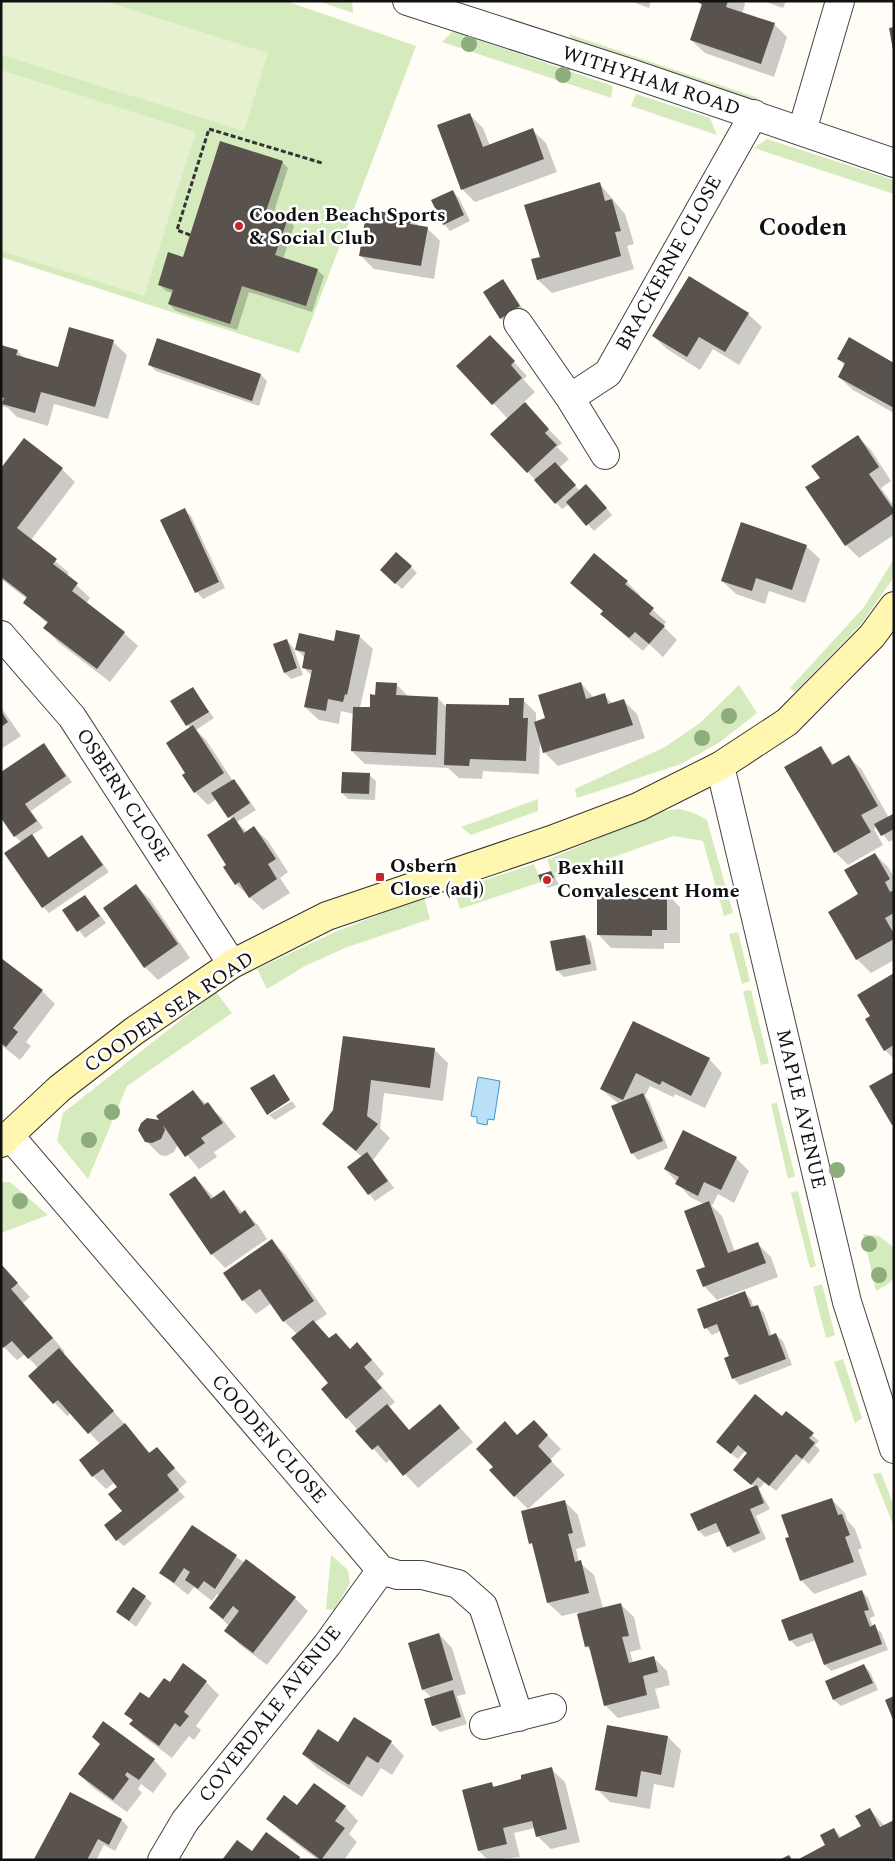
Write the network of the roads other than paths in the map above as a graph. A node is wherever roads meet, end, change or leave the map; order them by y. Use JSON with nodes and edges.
{"nodes":[{"id":1,"x":407,"y":1,"type":"edge"},
{"id":2,"x":840,"y":1,"type":"edge"},
{"id":3,"x":754,"y":114,"type":"junction"},
{"id":4,"x":802,"y":131,"type":"junction"},
{"id":5,"x":894,"y":163,"type":"edge"},
{"id":6,"x":518,"y":322,"type":"dead end"},
{"id":7,"x":570,"y":398,"type":"junction"},
{"id":8,"x":605,"y":456,"type":"dead end"},
{"id":9,"x":894,"y":606,"type":"edge"},
{"id":10,"x":1,"y":635,"type":"edge"},
{"id":11,"x":720,"y":766,"type":"junction"},
{"id":12,"x":232,"y":964,"type":"junction"},
{"id":13,"x":5,"y":1139,"type":"edge"},
{"id":14,"x":894,"y":1449,"type":"edge"},
{"id":15,"x":381,"y":1570,"type":"junction"},
{"id":16,"x":552,"y":1708,"type":"dead end"},
{"id":17,"x":519,"y":1717,"type":"junction"},
{"id":18,"x":484,"y":1725,"type":"dead end"},
{"id":19,"x":162,"y":1860,"type":"edge"}],
"edges":[{"from":1,"to":3,"type":"street","name":"WITHYHAM ROAD"},
{"from":2,"to":4,"type":"street"},
{"from":3,"to":4,"type":"street","name":"WITHYHAM ROAD"},
{"from":3,"to":7,"type":"street","name":"BRACKERNE CLOSE"},
{"from":4,"to":5,"type":"street","name":"WITHYHAM ROAD"},
{"from":6,"to":7,"type":"street"},
{"from":7,"to":8,"type":"street"},
{"from":9,"to":11,"type":"main road","name":"COODEN SEA ROAD"},
{"from":10,"to":12,"type":"street","name":"OSBERN CLOSE"},
{"from":11,"to":12,"type":"main road","name":"COODEN SEA ROAD"},
{"from":11,"to":14,"type":"street","name":"MAPLE AVENUE"},
{"from":12,"to":13,"type":"main road","name":"COODEN SEA ROAD"},
{"from":13,"to":15,"type":"street","name":"COODEN CLOSE"},
{"from":15,"to":17,"type":"street"},
{"from":15,"to":19,"type":"street","name":"COVERDALE AVENUE"},
{"from":16,"to":17,"type":"street"},
{"from":17,"to":18,"type":"street"}]}
